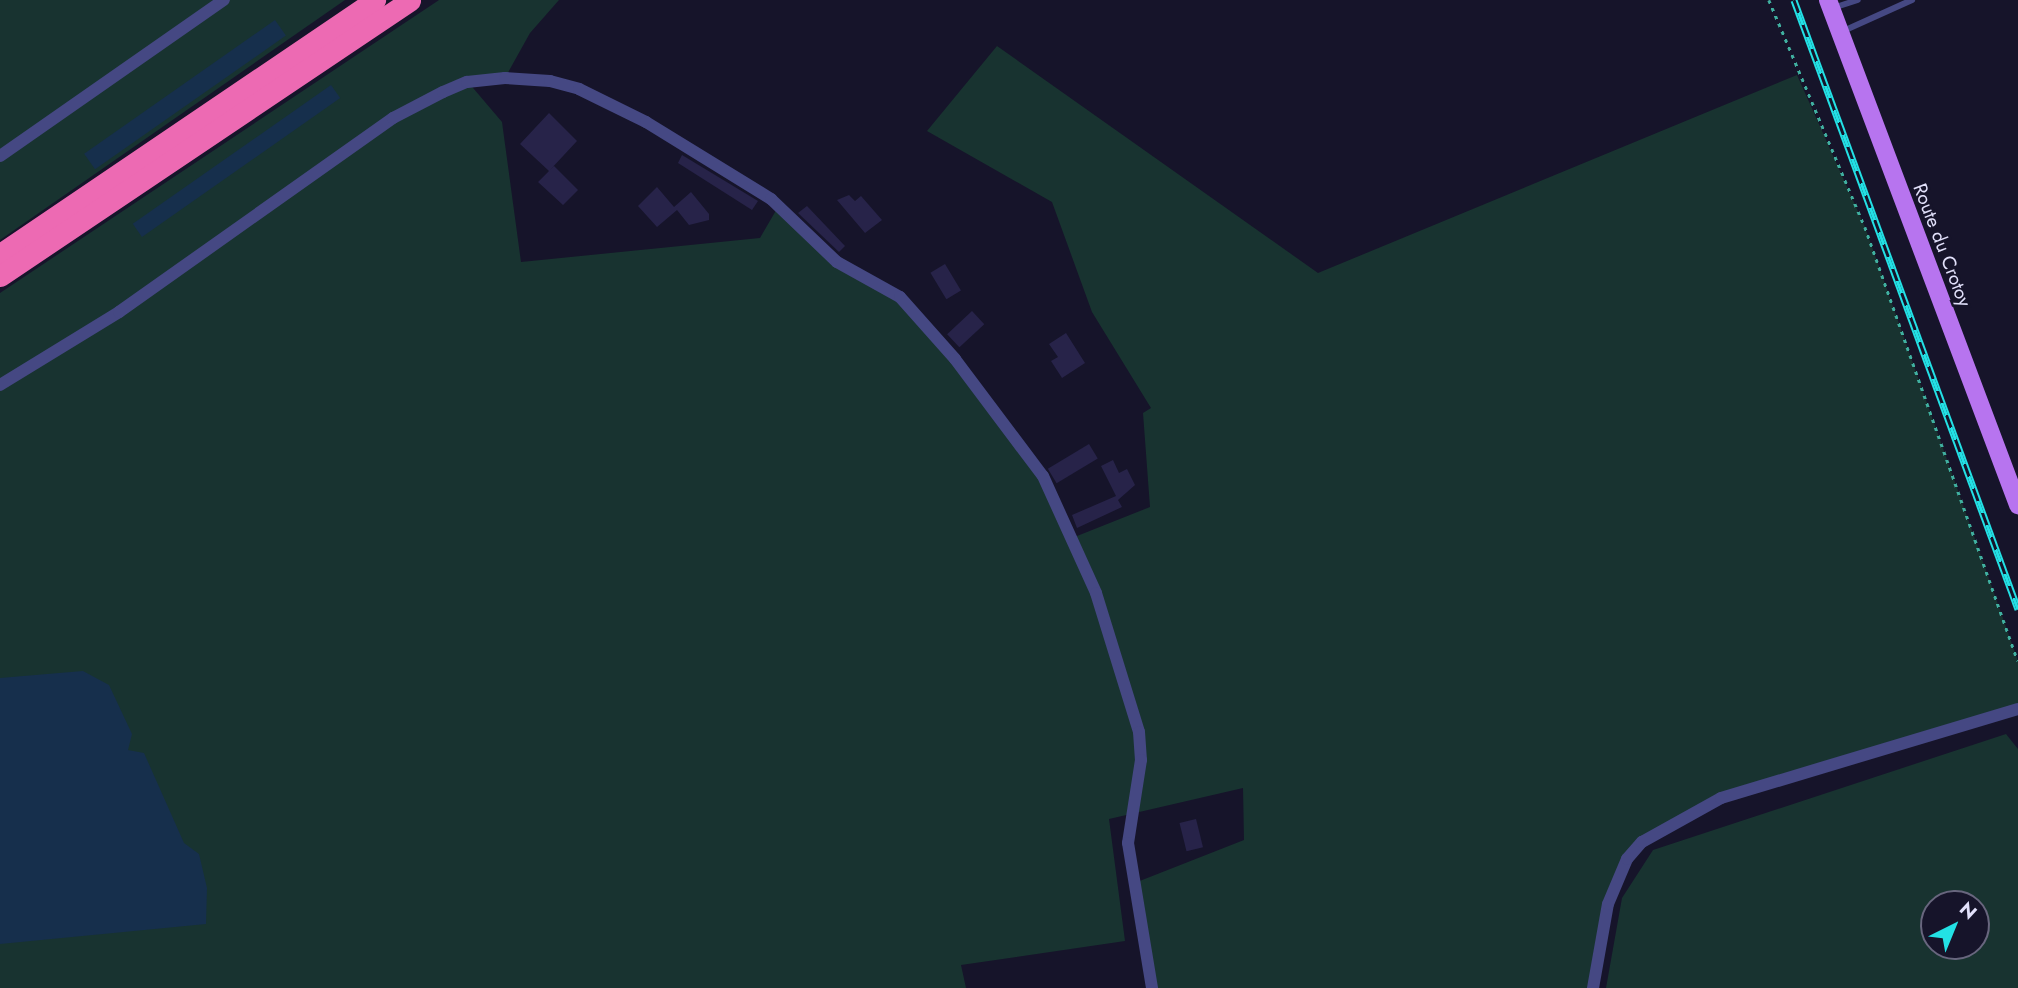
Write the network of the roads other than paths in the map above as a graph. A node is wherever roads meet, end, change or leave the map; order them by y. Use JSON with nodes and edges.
{"nodes":[{"id":1,"x":224,"y":0,"type":"edge"},
{"id":2,"x":375,"y":0,"type":"edge"},
{"id":3,"x":410,"y":0,"type":"edge"},
{"id":4,"x":1858,"y":0,"type":"edge"},
{"id":5,"x":1912,"y":0,"type":"edge"},
{"id":6,"x":1829,"y":4,"type":"edge"},
{"id":7,"x":1840,"y":33,"type":"junction"},
{"id":8,"x":0,"y":156,"type":"edge"},
{"id":9,"x":2,"y":267,"type":"edge"},
{"id":10,"x":0,"y":385,"type":"edge"},
{"id":11,"x":2018,"y":505,"type":"edge"},
{"id":12,"x":2018,"y":709,"type":"edge"},
{"id":13,"x":1152,"y":988,"type":"edge"},
{"id":14,"x":1593,"y":988,"type":"edge"}],
"edges":[{"from":1,"to":8,"type":"street"},
{"from":2,"to":9,"type":"highway"},
{"from":3,"to":9,"type":"highway"},
{"from":4,"to":6,"type":"lane"},
{"from":5,"to":7,"type":"lane"},
{"from":6,"to":7,"type":"main road","name":"Route du Crotoy"},
{"from":7,"to":11,"type":"main road","name":"Route du Crotoy"},
{"from":10,"to":13,"type":"street"},
{"from":12,"to":14,"type":"street"}]}
